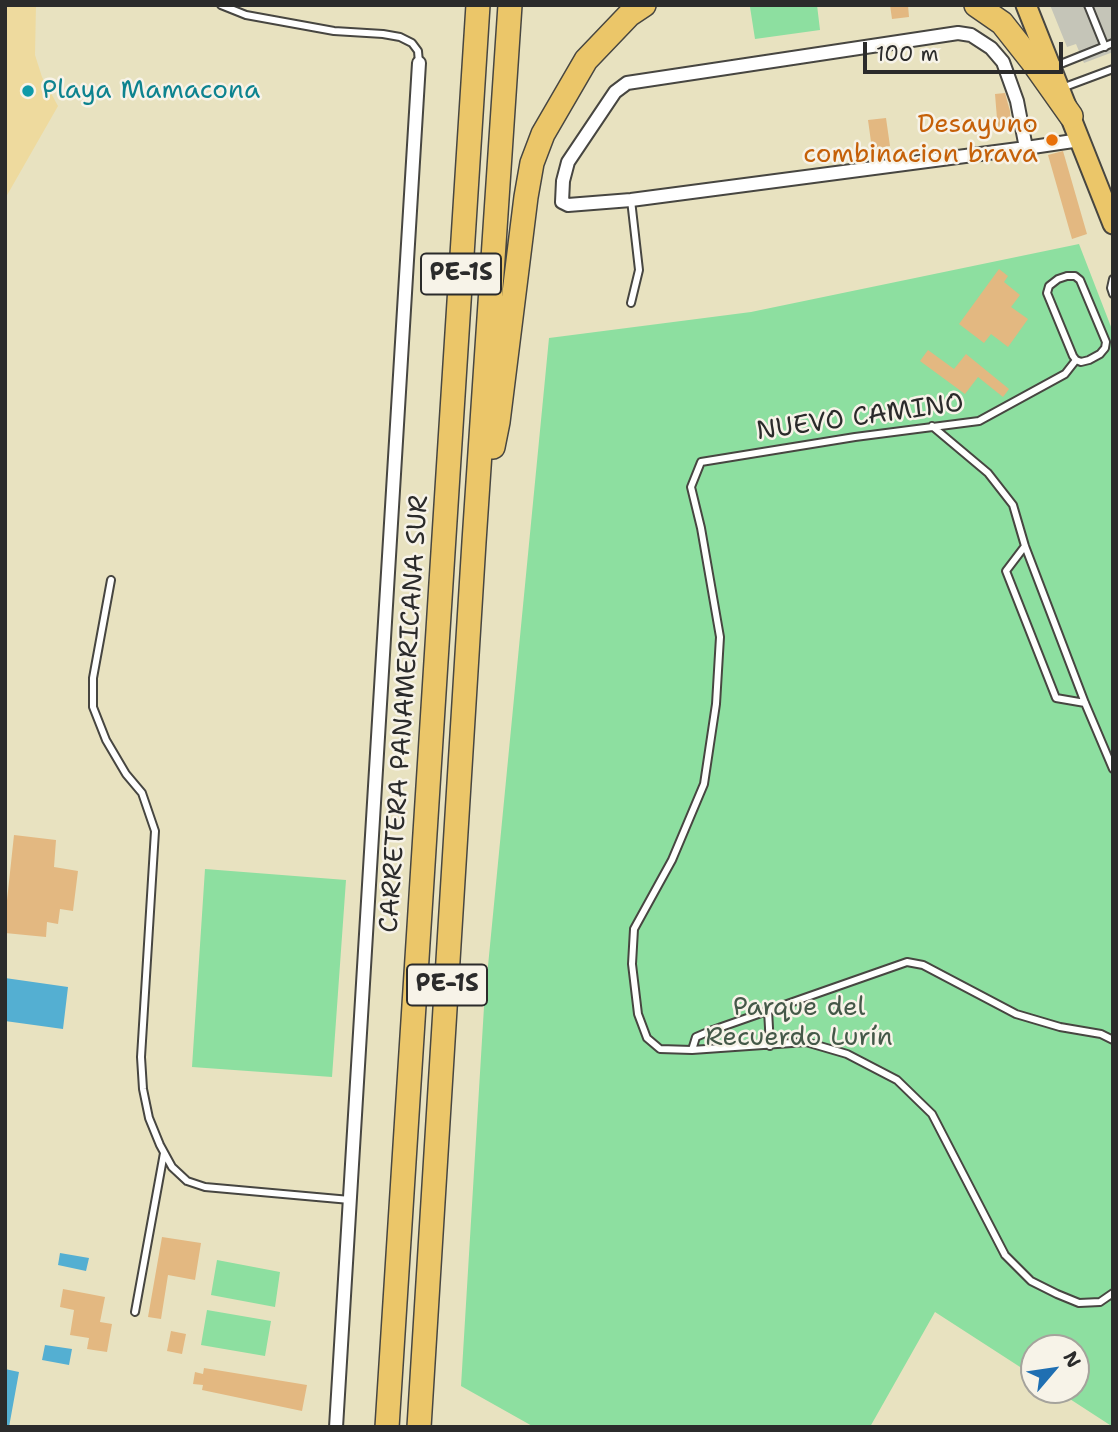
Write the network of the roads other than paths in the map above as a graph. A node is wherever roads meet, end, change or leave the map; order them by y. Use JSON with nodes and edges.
{"nodes":[{"id":1,"x":221,"y":5,"type":"edge"},
{"id":2,"x":478,"y":5,"type":"edge"},
{"id":3,"x":510,"y":5,"type":"edge"},
{"id":4,"x":644,"y":5,"type":"edge"},
{"id":5,"x":976,"y":5,"type":"edge"},
{"id":6,"x":1026,"y":5,"type":"edge"},
{"id":7,"x":1088,"y":5,"type":"edge"},
{"id":8,"x":1113,"y":43,"type":"edge"},
{"id":9,"x":1105,"y":47,"type":"junction"},
{"id":10,"x":419,"y":63,"type":"joint"},
{"id":11,"x":1052,"y":68,"type":"junction"},
{"id":12,"x":1113,"y":69,"type":"edge"},
{"id":13,"x":1060,"y":89,"type":"junction"},
{"id":14,"x":1071,"y":116,"type":"junction"},
{"id":15,"x":1080,"y":140,"type":"junction"},
{"id":16,"x":1026,"y":148,"type":"junction"},
{"id":17,"x":631,"y":200,"type":"junction"},
{"id":18,"x":1113,"y":224,"type":"edge"},
{"id":19,"x":1113,"y":279,"type":"edge"},
{"id":20,"x":1113,"y":294,"type":"edge"},
{"id":21,"x":631,"y":303,"type":"dead end"},
{"id":22,"x":1113,"y":344,"type":"edge"},
{"id":23,"x":1105,"y":348,"type":"junction"},
{"id":24,"x":1076,"y":360,"type":"junction"},
{"id":25,"x":932,"y":426,"type":"junction"},
{"id":26,"x":474,"y":542,"type":"junction"},
{"id":27,"x":1026,"y":546,"type":"junction"},
{"id":28,"x":111,"y":580,"type":"dead end"},
{"id":29,"x":1085,"y":703,"type":"junction"},
{"id":30,"x":1113,"y":769,"type":"edge"},
{"id":31,"x":1112,"y":779,"type":"edge"},
{"id":32,"x":768,"y":1010,"type":"junction"},
{"id":33,"x":1113,"y":1040,"type":"edge"},
{"id":34,"x":770,"y":1046,"type":"junction"},
{"id":35,"x":692,"y":1050,"type":"junction"},
{"id":36,"x":164,"y":1153,"type":"junction"},
{"id":37,"x":350,"y":1200,"type":"junction"},
{"id":38,"x":1113,"y":1293,"type":"edge"},
{"id":39,"x":135,"y":1312,"type":"dead end"},
{"id":40,"x":336,"y":1427,"type":"edge"},
{"id":41,"x":387,"y":1427,"type":"edge"},
{"id":42,"x":419,"y":1427,"type":"edge"}],
"edges":[{"from":1,"to":10,"type":"lane"},
{"from":2,"to":41,"type":"highway","name":"CARRETERA PANAMERICANA SUR","number":"PE-1S"},
{"from":3,"to":26,"type":"highway","number":"PE-1S"},
{"from":4,"to":26,"type":"highway"},
{"from":5,"to":14,"type":"highway"},
{"from":6,"to":11,"type":"main road"},
{"from":7,"to":9,"type":"lane"},
{"from":8,"to":9,"type":"lane"},
{"from":9,"to":11,"type":"lane"},
{"from":10,"to":37,"type":"street"},
{"from":11,"to":13,"type":"main road"},
{"from":12,"to":13,"type":"lane"},
{"from":13,"to":14,"type":"main road"},
{"from":14,"to":15,"type":"main road"},
{"from":15,"to":16,"type":"street"},
{"from":15,"to":18,"type":"main road"},
{"from":16,"to":17,"type":"street"},
{"from":16,"to":17,"type":"street"},
{"from":17,"to":21,"type":"lane"},
{"from":19,"to":20,"type":"lane"},
{"from":22,"to":23,"type":"lane","name":"NUEVO CAMINO"},
{"from":23,"to":24,"type":"lane","name":"NUEVO CAMINO"},
{"from":23,"to":24,"type":"lane"},
{"from":24,"to":25,"type":"lane","name":"NUEVO CAMINO"},
{"from":25,"to":27,"type":"lane"},
{"from":25,"to":35,"type":"lane","name":"NUEVO CAMINO"},
{"from":26,"to":42,"type":"highway","number":"PE-1S"},
{"from":27,"to":29,"type":"lane"},
{"from":27,"to":29,"type":"lane"},
{"from":28,"to":36,"type":"lane"},
{"from":29,"to":30,"type":"lane"},
{"from":30,"to":31,"type":"lane"},
{"from":32,"to":33,"type":"lane"},
{"from":32,"to":34,"type":"lane"},
{"from":32,"to":35,"type":"lane"},
{"from":34,"to":35,"type":"lane"},
{"from":34,"to":38,"type":"lane"},
{"from":36,"to":37,"type":"lane"},
{"from":36,"to":39,"type":"lane"},
{"from":37,"to":40,"type":"street"}]}
